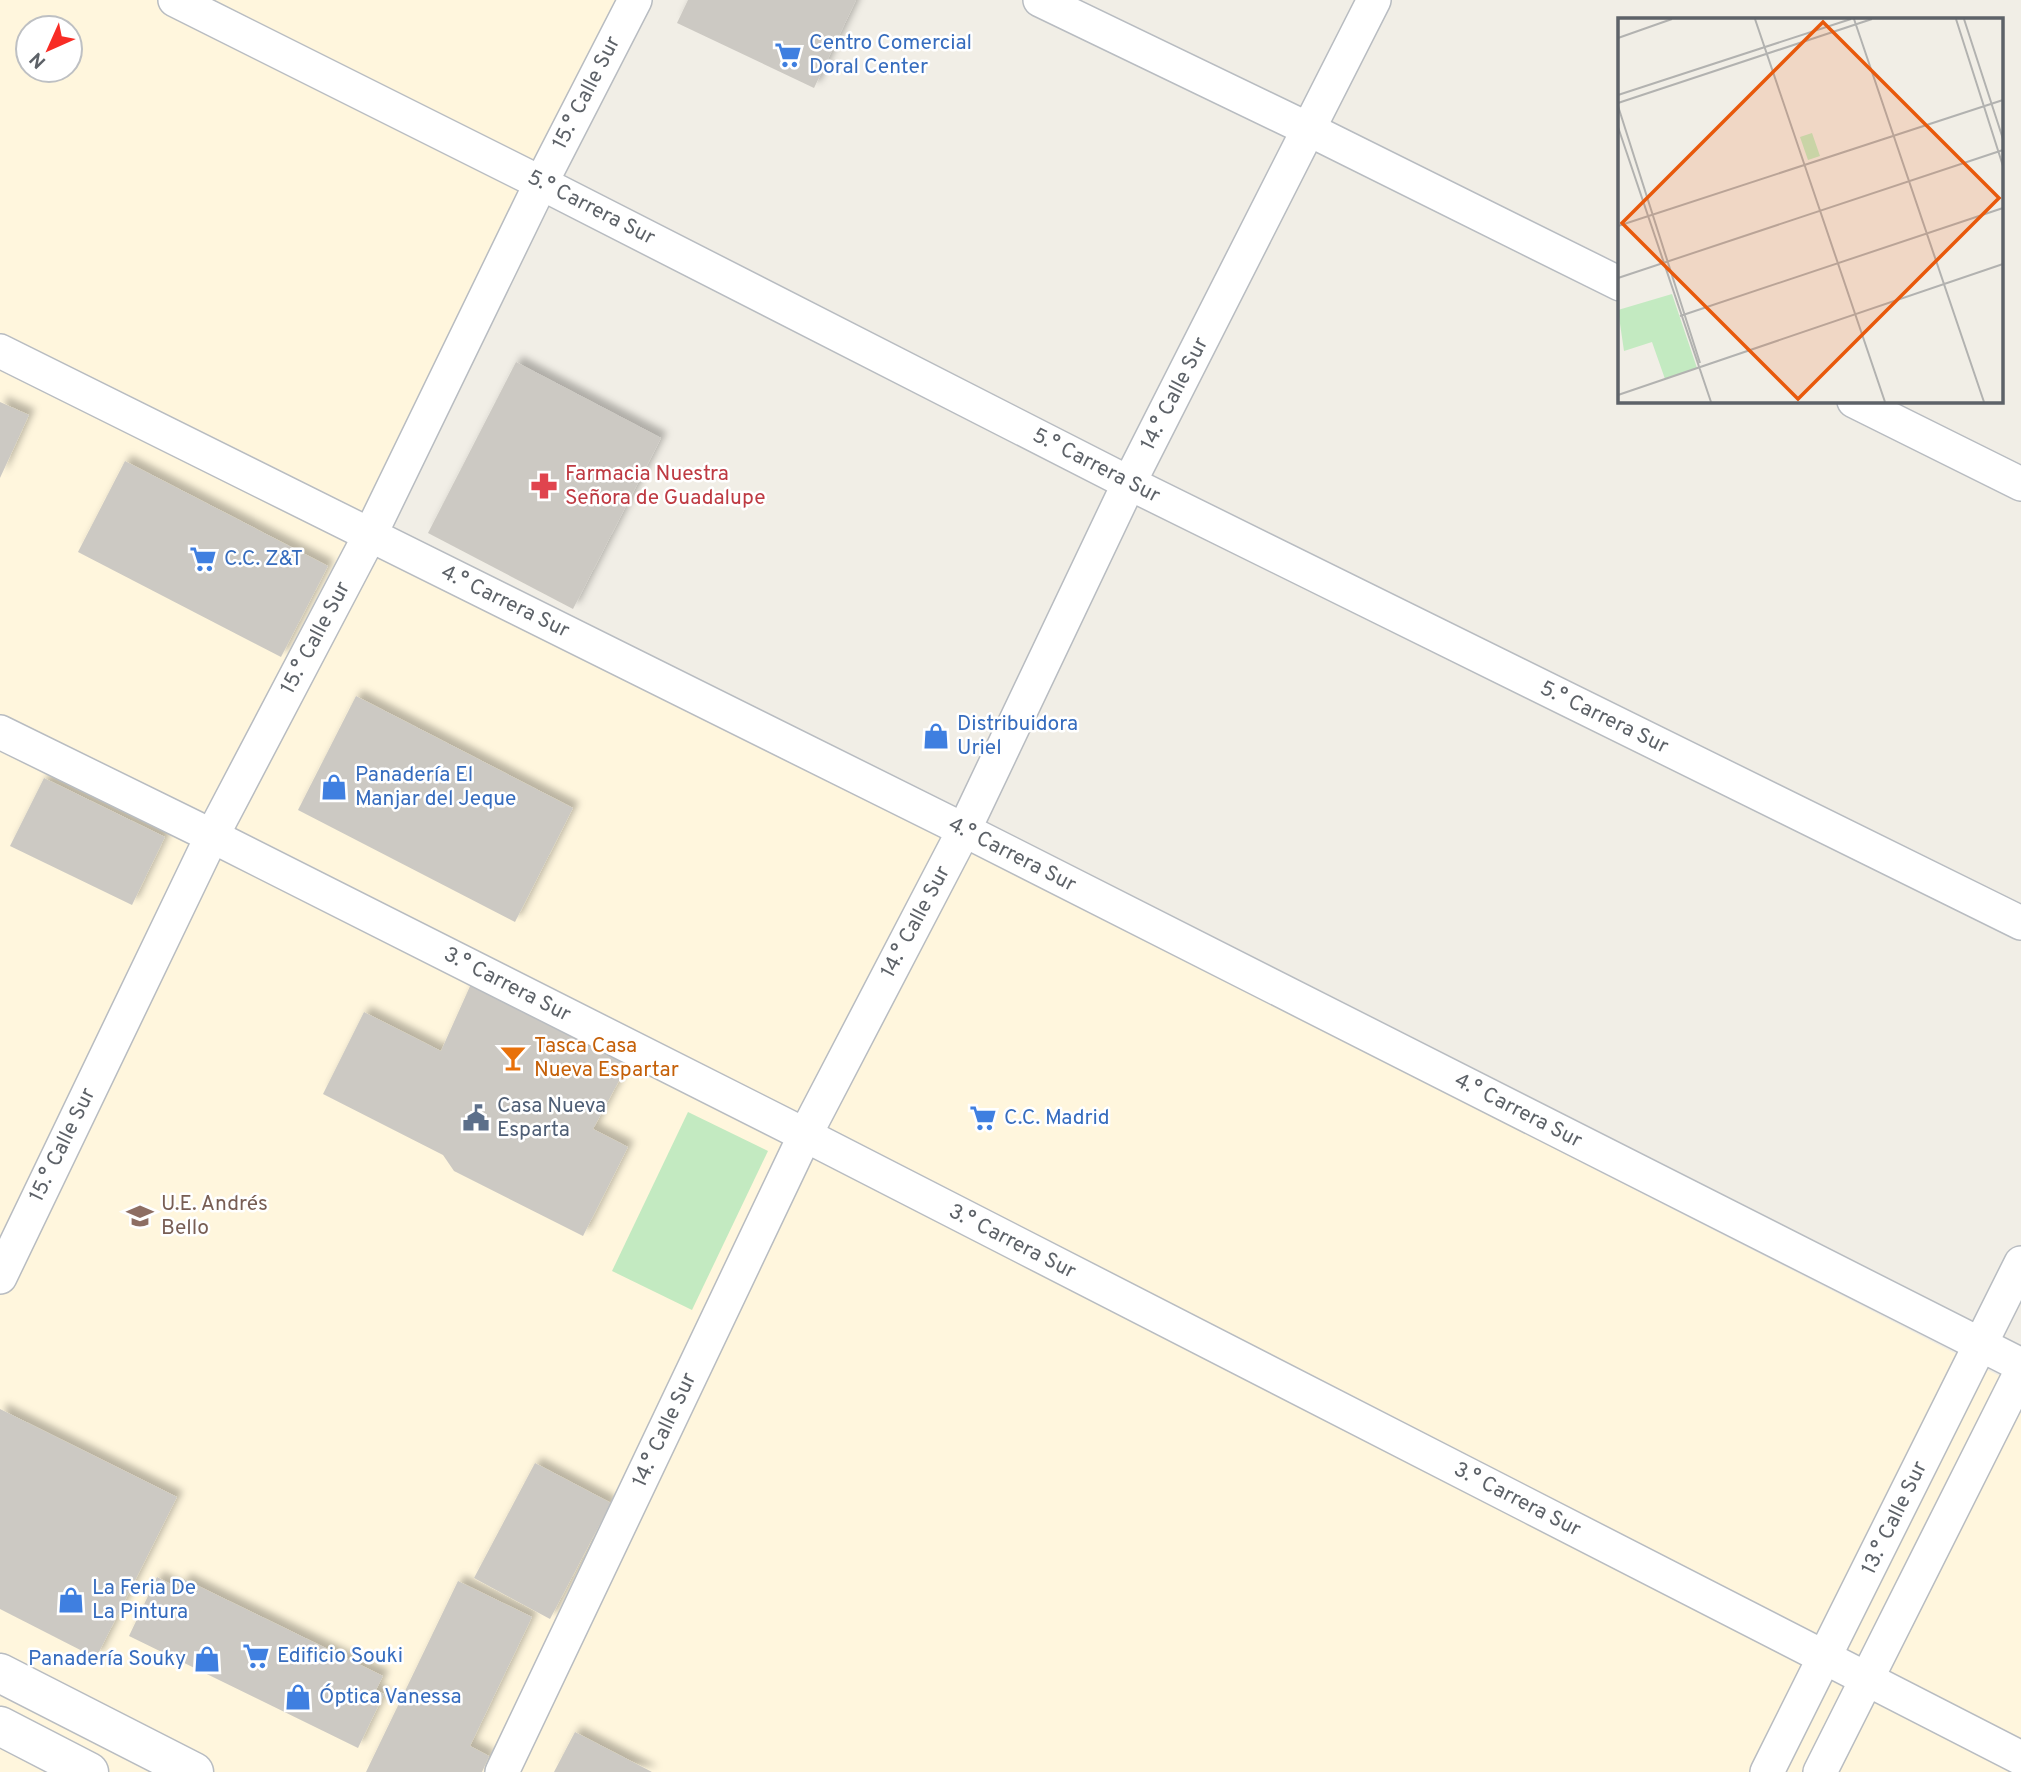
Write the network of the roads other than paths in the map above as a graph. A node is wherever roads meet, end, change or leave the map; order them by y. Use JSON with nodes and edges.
{"nodes":[{"id":1,"x":175,"y":0,"type":"edge"},
{"id":2,"x":635,"y":0,"type":"edge"},
{"id":3,"x":1040,"y":0,"type":"edge"},
{"id":4,"x":1374,"y":0,"type":"edge"},
{"id":5,"x":1310,"y":130,"type":"junction"},
{"id":6,"x":541,"y":183,"type":"junction"},
{"id":7,"x":1618,"y":283,"type":"edge"},
{"id":8,"x":0,"y":351,"type":"edge"},
{"id":9,"x":1856,"y":402,"type":"edge"},
{"id":10,"x":1129,"y":483,"type":"junction"},
{"id":11,"x":2021,"y":484,"type":"edge"},
{"id":12,"x":370,"y":535,"type":"junction"},
{"id":13,"x":0,"y":732,"type":"edge"},
{"id":14,"x":964,"y":830,"type":"junction"},
{"id":15,"x":212,"y":836,"type":"junction"},
{"id":16,"x":2021,"y":923,"type":"edge"},
{"id":17,"x":805,"y":1135,"type":"junction"},
{"id":18,"x":2021,"y":1264,"type":"edge"},
{"id":19,"x":0,"y":1277,"type":"edge"},
{"id":20,"x":1980,"y":1344,"type":"junction"},
{"id":21,"x":2021,"y":1364,"type":"edge"},
{"id":22,"x":2021,"y":1372,"type":"edge"},
{"id":23,"x":1826,"y":1658,"type":"junction"},
{"id":24,"x":0,"y":1673,"type":"edge"},
{"id":25,"x":1868,"y":1679,"type":"junction"},
{"id":26,"x":0,"y":1726,"type":"edge"},
{"id":27,"x":2021,"y":1758,"type":"edge"},
{"id":28,"x":89,"y":1772,"type":"edge"},
{"id":29,"x":194,"y":1772,"type":"edge"},
{"id":30,"x":502,"y":1772,"type":"edge"},
{"id":31,"x":1768,"y":1772,"type":"edge"},
{"id":32,"x":1820,"y":1772,"type":"edge"}],
"edges":[{"from":1,"to":6,"type":"street","name":"5.° Carrera Sur"},
{"from":2,"to":6,"type":"street","name":"15.° Calle Sur"},
{"from":3,"to":5,"type":"street"},
{"from":4,"to":5,"type":"street","name":"14.° Calle Sur"},
{"from":5,"to":7,"type":"street"},
{"from":5,"to":10,"type":"street","name":"14.° Calle Sur"},
{"from":6,"to":10,"type":"street","name":"5.° Carrera Sur"},
{"from":6,"to":12,"type":"street","name":"15.° Calle Sur"},
{"from":8,"to":12,"type":"street","name":"4.° Carrera Sur"},
{"from":9,"to":11,"type":"street"},
{"from":10,"to":14,"type":"street","name":"14.° Calle Sur"},
{"from":10,"to":16,"type":"street","name":"5.° Carrera Sur"},
{"from":12,"to":14,"type":"street","name":"4.° Carrera Sur"},
{"from":12,"to":15,"type":"street","name":"15.° Calle Sur"},
{"from":13,"to":15,"type":"street","name":"3.° Carrera Sur"},
{"from":14,"to":17,"type":"street","name":"14.° Calle Sur"},
{"from":14,"to":20,"type":"street","name":"4.° Carrera Sur"},
{"from":15,"to":17,"type":"street","name":"3.° Carrera Sur"},
{"from":15,"to":19,"type":"street","name":"15.° Calle Sur"},
{"from":17,"to":23,"type":"street","name":"3.° Carrera Sur"},
{"from":17,"to":30,"type":"street","name":"14.° Calle Sur"},
{"from":18,"to":20,"type":"street","name":"13.° Calle Sur"},
{"from":20,"to":21,"type":"street","name":"4.° Carrera Sur"},
{"from":20,"to":23,"type":"street","name":"13.° Calle Sur"},
{"from":22,"to":25,"type":"street"},
{"from":23,"to":25,"type":"street","name":"3.° Carrera Sur"},
{"from":23,"to":31,"type":"street","name":"13.° Calle Sur"},
{"from":24,"to":29,"type":"street"},
{"from":25,"to":27,"type":"street","name":"3.° Carrera Sur"},
{"from":25,"to":32,"type":"street"},
{"from":26,"to":28,"type":"street"}]}
